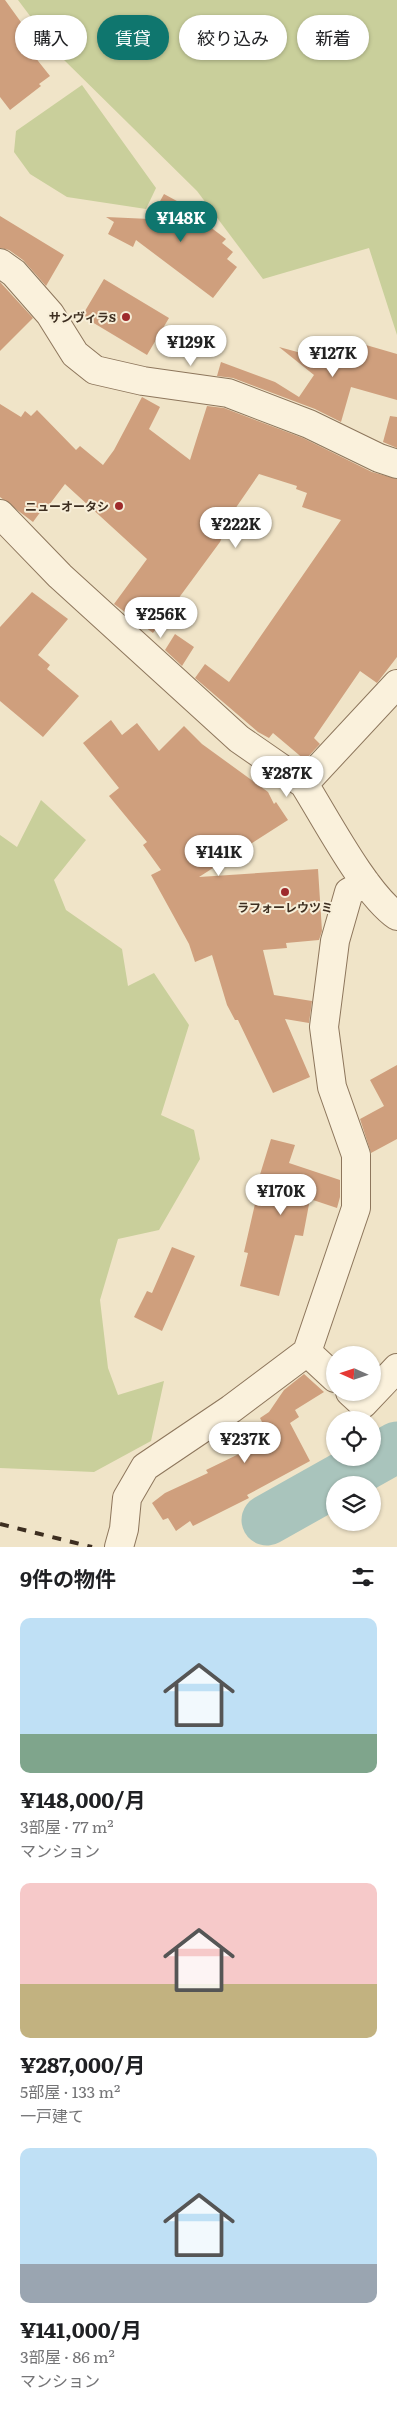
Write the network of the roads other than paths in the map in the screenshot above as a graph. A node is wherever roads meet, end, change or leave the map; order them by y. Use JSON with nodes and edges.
{"nodes":[{"id":1,"x":0,"y":263,"type":"edge"},
{"id":2,"x":397,"y":464,"type":"edge"},
{"id":3,"x":0,"y":514,"type":"edge"},
{"id":4,"x":397,"y":684,"type":"edge"},
{"id":5,"x":304,"y":784,"type":"junction"},
{"id":6,"x":366,"y":883,"type":"junction"},
{"id":7,"x":397,"y":916,"type":"edge"},
{"id":8,"x":307,"y":1352,"type":"junction"},
{"id":9,"x":397,"y":1368,"type":"edge"},
{"id":10,"x":326,"y":1370,"type":"edge"},
{"id":11,"x":381,"y":1384,"type":"edge"},
{"id":12,"x":119,"y":1547,"type":"edge"}],
"edges":[{"from":1,"to":2,"type":"street"},
{"from":3,"to":5,"type":"street"},
{"from":4,"to":5,"type":"street"},
{"from":5,"to":6,"type":"street"},
{"from":6,"to":7,"type":"street"},
{"from":6,"to":8,"type":"street"},
{"from":8,"to":10,"type":"street"},
{"from":8,"to":12,"type":"street"},
{"from":9,"to":11,"type":"street"}]}
